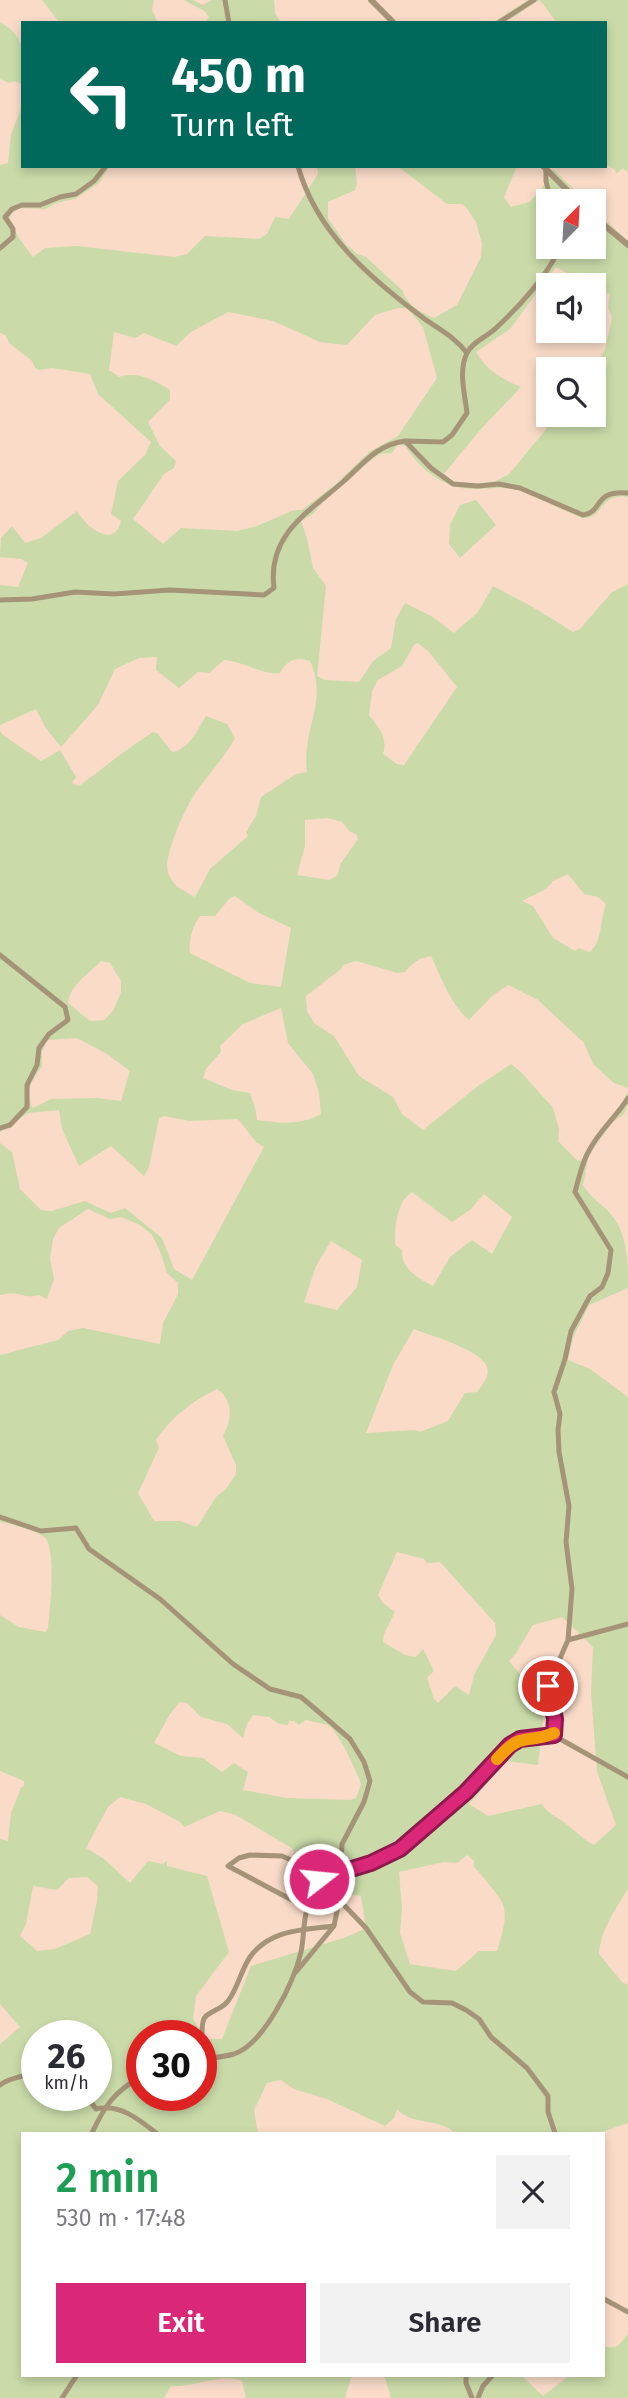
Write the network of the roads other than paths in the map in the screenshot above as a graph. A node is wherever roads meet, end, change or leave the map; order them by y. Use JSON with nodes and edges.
{"nodes":[{"id":1,"x":225,"y":0,"type":"edge"},
{"id":2,"x":371,"y":0,"type":"edge"},
{"id":3,"x":534,"y":0,"type":"edge"},
{"id":4,"x":229,"y":21,"type":"edge"},
{"id":5,"x":392,"y":21,"type":"edge"},
{"id":6,"x":501,"y":21,"type":"edge"},
{"id":7,"x":104,"y":168,"type":"edge"},
{"id":8,"x":299,"y":168,"type":"edge"},
{"id":9,"x":544,"y":168,"type":"edge"},
{"id":10,"x":548,"y":189,"type":"edge"},
{"id":11,"x":566,"y":189,"type":"edge"},
{"id":12,"x":3,"y":216,"type":"edge"},
{"id":13,"x":606,"y":227,"type":"edge"},
{"id":14,"x":628,"y":245,"type":"edge"},
{"id":15,"x":0,"y":248,"type":"edge"},
{"id":16,"x":554,"y":259,"type":"edge"},
{"id":17,"x":467,"y":353,"type":"junction"},
{"id":18,"x":405,"y":441,"type":"junction"},
{"id":19,"x":628,"y":493,"type":"edge"},
{"id":20,"x":0,"y":600,"type":"edge"},
{"id":21,"x":0,"y":955,"type":"edge"},
{"id":22,"x":628,"y":1098,"type":"edge"},
{"id":23,"x":0,"y":1128,"type":"edge"},
{"id":24,"x":0,"y":1517,"type":"edge"},
{"id":25,"x":628,"y":1624,"type":"edge"},
{"id":26,"x":568,"y":1640,"type":"junction"},
{"id":27,"x":554,"y":1735,"type":"junction"},
{"id":28,"x":628,"y":1777,"type":"edge"},
{"id":29,"x":339,"y":1873,"type":"junction"},
{"id":30,"x":319,"y":1879,"type":"junction"},
{"id":31,"x":339,"y":1901,"type":"junction"},
{"id":32,"x":307,"y":1908,"type":"junction"},
{"id":33,"x":334,"y":1926,"type":"junction"},
{"id":34,"x":305,"y":1929,"type":"junction"},
{"id":35,"x":296,"y":1972,"type":"junction"},
{"id":36,"x":204,"y":2020,"type":"edge"},
{"id":37,"x":217,"y":2057,"type":"edge"},
{"id":38,"x":21,"y":2077,"type":"edge"},
{"id":39,"x":0,"y":2085,"type":"edge"},
{"id":40,"x":126,"y":2086,"type":"edge"},
{"id":41,"x":112,"y":2099,"type":"edge"},
{"id":42,"x":112,"y":2110,"type":"edge"},
{"id":43,"x":102,"y":2111,"type":"edge"},
{"id":44,"x":92,"y":2132,"type":"edge"},
{"id":45,"x":155,"y":2132,"type":"edge"},
{"id":46,"x":555,"y":2132,"type":"edge"},
{"id":47,"x":605,"y":2300,"type":"edge"},
{"id":48,"x":628,"y":2312,"type":"edge"},
{"id":49,"x":76,"y":2377,"type":"edge"},
{"id":50,"x":466,"y":2377,"type":"edge"},
{"id":51,"x":491,"y":2377,"type":"edge"},
{"id":52,"x":62,"y":2398,"type":"edge"},
{"id":53,"x":472,"y":2398,"type":"edge"},
{"id":54,"x":478,"y":2398,"type":"edge"}],
"edges":[{"from":1,"to":4,"type":"street"},
{"from":2,"to":5,"type":"street"},
{"from":3,"to":6,"type":"street"},
{"from":7,"to":12,"type":"street"},
{"from":8,"to":17,"type":"street"},
{"from":9,"to":10,"type":"street"},
{"from":9,"to":11,"type":"street"},
{"from":12,"to":15,"type":"street"},
{"from":13,"to":14,"type":"street"},
{"from":16,"to":17,"type":"street"},
{"from":17,"to":18,"type":"street"},
{"from":18,"to":19,"type":"street"},
{"from":18,"to":20,"type":"street"},
{"from":21,"to":23,"type":"street"},
{"from":22,"to":26,"type":"street"},
{"from":24,"to":29,"type":"street"},
{"from":25,"to":26,"type":"street"},
{"from":26,"to":27,"type":"street"},
{"from":27,"to":28,"type":"street"},
{"from":27,"to":29,"type":"street"},
{"from":29,"to":30,"type":"street"},
{"from":29,"to":31,"type":"street"},
{"from":30,"to":31,"type":"street"},
{"from":30,"to":32,"type":"street"},
{"from":30,"to":32,"type":"street"},
{"from":31,"to":33,"type":"street"},
{"from":31,"to":46,"type":"street"},
{"from":32,"to":34,"type":"street"},
{"from":33,"to":34,"type":"street"},
{"from":33,"to":35,"type":"street"},
{"from":34,"to":35,"type":"street"},
{"from":34,"to":36,"type":"street"},
{"from":35,"to":37,"type":"street"},
{"from":38,"to":39,"type":"street"},
{"from":40,"to":41,"type":"street"},
{"from":42,"to":45,"type":"street"},
{"from":43,"to":44,"type":"street"},
{"from":47,"to":48,"type":"street"},
{"from":49,"to":52,"type":"street"},
{"from":50,"to":53,"type":"street"},
{"from":51,"to":54,"type":"street"}]}
